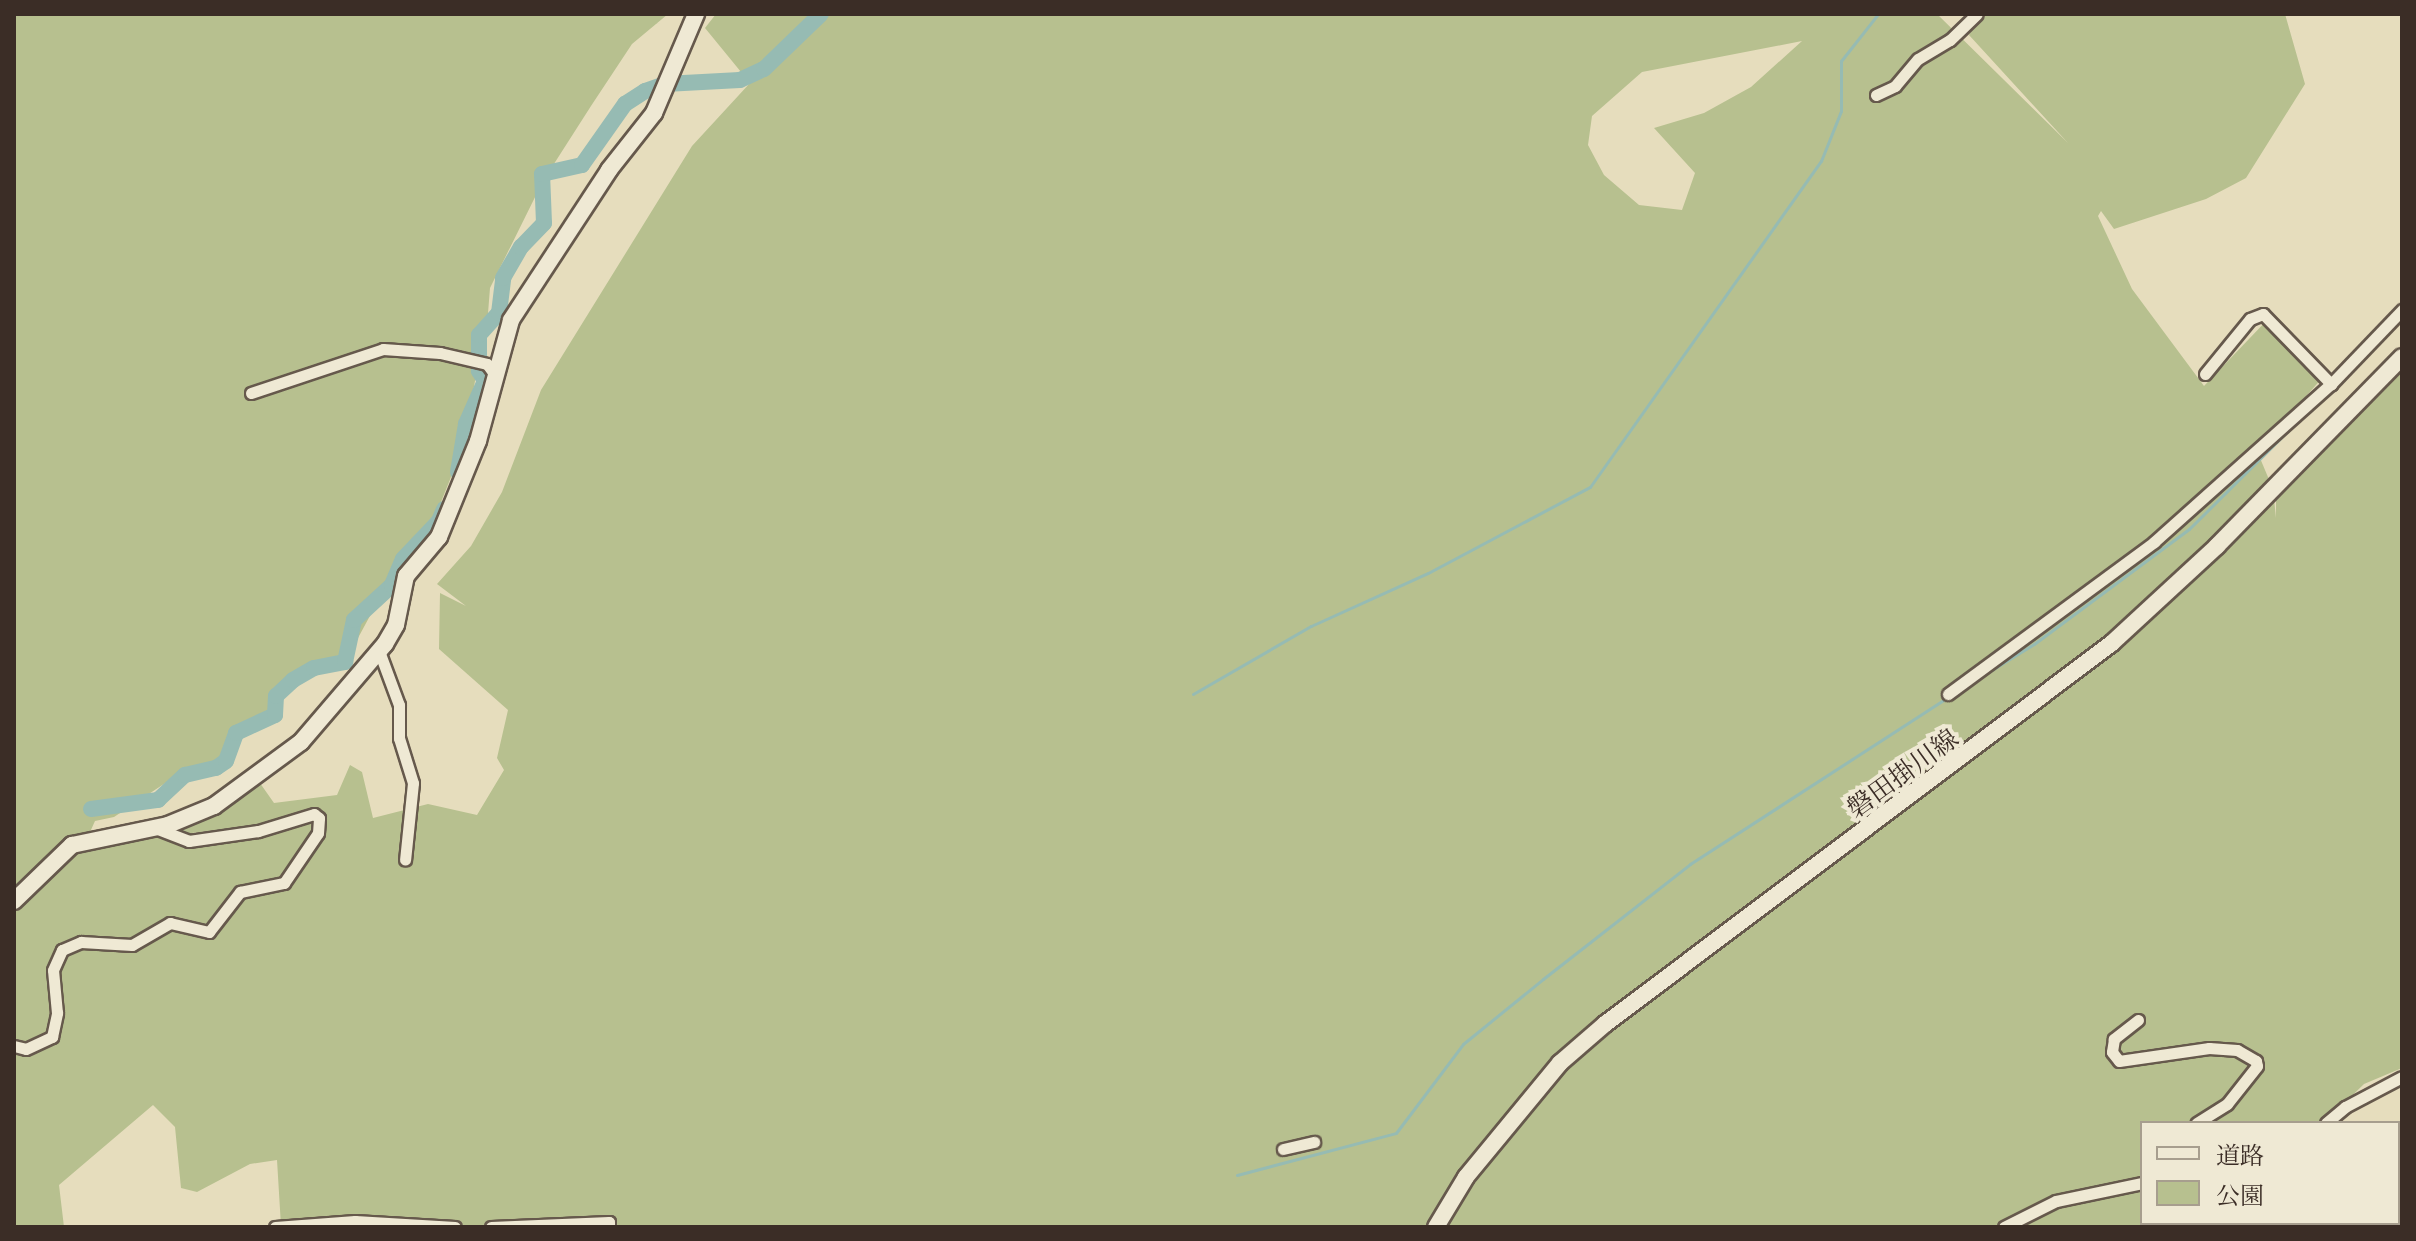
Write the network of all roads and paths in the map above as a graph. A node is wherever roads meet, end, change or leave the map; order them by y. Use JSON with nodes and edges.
{"nodes":[{"id":1,"x":696,"y":14,"type":"edge"},
{"id":2,"x":1977,"y":14,"type":"edge"},
{"id":3,"x":1876,"y":95,"type":"dead end"},
{"id":4,"x":2402,"y":310,"type":"edge"},
{"id":5,"x":2402,"y":357,"type":"edge"},
{"id":6,"x":2205,"y":374,"type":"dead end"},
{"id":7,"x":495,"y":375,"type":"junction"},
{"id":8,"x":2331,"y":384,"type":"junction"},
{"id":9,"x":251,"y":393,"type":"dead end"},
{"id":10,"x":379,"y":651,"type":"junction"},
{"id":11,"x":1948,"y":694,"type":"dead end"},
{"id":12,"x":155,"y":828,"type":"junction"},
{"id":13,"x":405,"y":860,"type":"dead end"},
{"id":14,"x":14,"y":901,"type":"edge"},
{"id":15,"x":2138,"y":1020,"type":"dead end"},
{"id":16,"x":14,"y":1046,"type":"edge"},
{"id":17,"x":2402,"y":1077,"type":"edge"},
{"id":18,"x":2200,"y":1121,"type":"edge"},
{"id":19,"x":2328,"y":1121,"type":"edge"},
{"id":20,"x":1314,"y":1142,"type":"dead end"},
{"id":21,"x":1283,"y":1149,"type":"dead end"},
{"id":22,"x":2140,"y":1183,"type":"edge"},
{"id":23,"x":275,"y":1227,"type":"edge"},
{"id":24,"x":455,"y":1227,"type":"edge"},
{"id":25,"x":491,"y":1227,"type":"edge"},
{"id":26,"x":609,"y":1227,"type":"edge"},
{"id":27,"x":1436,"y":1227,"type":"edge"},
{"id":28,"x":2004,"y":1227,"type":"edge"}],
"edges":[{"from":1,"to":7,"type":"main road"},
{"from":2,"to":3,"type":"street"},
{"from":4,"to":8,"type":"street"},
{"from":5,"to":27,"type":"main road","name":"磐田掛川線"},
{"from":6,"to":8,"type":"street"},
{"from":7,"to":9,"type":"street"},
{"from":7,"to":10,"type":"main road"},
{"from":8,"to":11,"type":"street"},
{"from":10,"to":12,"type":"main road"},
{"from":10,"to":13,"type":"street"},
{"from":12,"to":14,"type":"main road"},
{"from":12,"to":16,"type":"street"},
{"from":15,"to":18,"type":"street"},
{"from":17,"to":19,"type":"street"},
{"from":20,"to":21,"type":"street"},
{"from":22,"to":28,"type":"street"},
{"from":23,"to":24,"type":"street"},
{"from":25,"to":26,"type":"street"}]}
